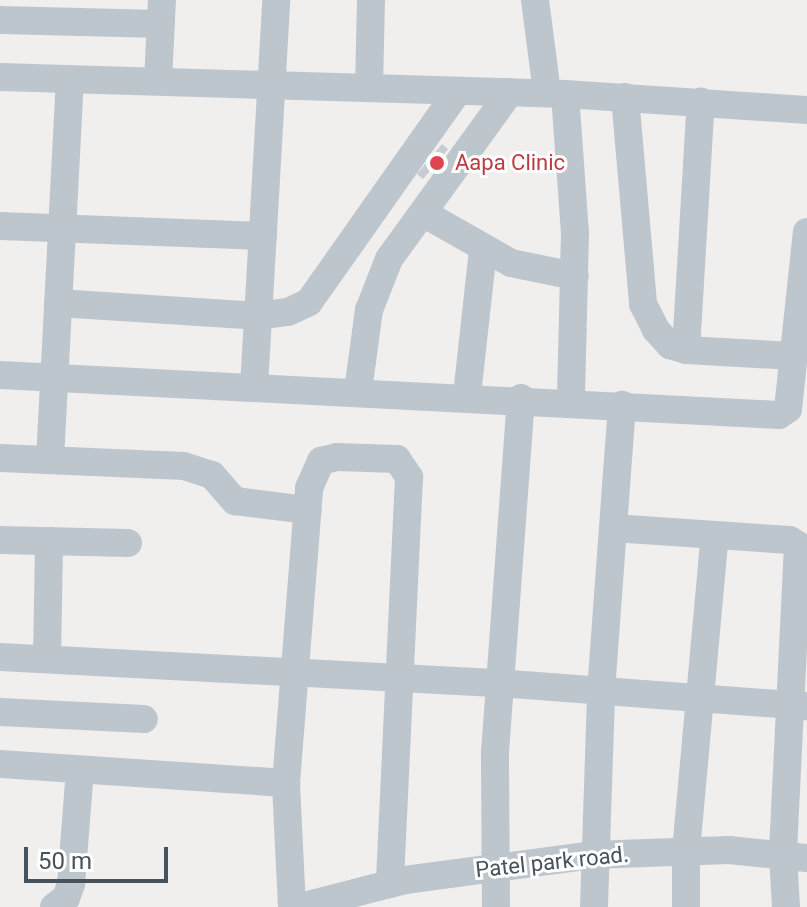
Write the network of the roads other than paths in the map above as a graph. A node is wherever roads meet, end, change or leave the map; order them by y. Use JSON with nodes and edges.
{"nodes":[{"id":1,"x":2,"y":0,"type":"edge"},
{"id":2,"x":276,"y":0,"type":"edge"},
{"id":3,"x":371,"y":0,"type":"edge"},
{"id":4,"x":535,"y":0,"type":"edge"},
{"id":5,"x":162,"y":12,"type":"edge"},
{"id":6,"x":0,"y":20,"type":"edge"},
{"id":7,"x":0,"y":77,"type":"edge"},
{"id":8,"x":70,"y":80,"type":"junction"},
{"id":9,"x":158,"y":81,"type":"junction"},
{"id":10,"x":273,"y":85,"type":"junction"},
{"id":11,"x":369,"y":88,"type":"junction"},
{"id":12,"x":458,"y":91,"type":"junction"},
{"id":13,"x":510,"y":92,"type":"junction"},
{"id":14,"x":556,"y":94,"type":"junction"},
{"id":15,"x":625,"y":97,"type":"junction"},
{"id":16,"x":701,"y":101,"type":"junction"},
{"id":17,"x":807,"y":110,"type":"edge"},
{"id":18,"x":423,"y":213,"type":"junction"},
{"id":19,"x":0,"y":226,"type":"edge"},
{"id":20,"x":61,"y":228,"type":"junction"},
{"id":21,"x":807,"y":232,"type":"edge"},
{"id":22,"x":263,"y":236,"type":"junction"},
{"id":23,"x":483,"y":250,"type":"junction"},
{"id":24,"x":575,"y":276,"type":"junction"},
{"id":25,"x":58,"y":303,"type":"junction"},
{"id":26,"x":258,"y":316,"type":"junction"},
{"id":27,"x":686,"y":350,"type":"junction"},
{"id":28,"x":794,"y":356,"type":"junction"},
{"id":29,"x":0,"y":375,"type":"edge"},
{"id":30,"x":54,"y":378,"type":"junction"},
{"id":31,"x":254,"y":387,"type":"junction"},
{"id":32,"x":358,"y":391,"type":"junction"},
{"id":33,"x":467,"y":395,"type":"junction"},
{"id":34,"x":521,"y":398,"type":"junction"},
{"id":35,"x":571,"y":401,"type":"junction"},
{"id":36,"x":622,"y":405,"type":"junction"},
{"id":37,"x":0,"y":458,"type":"edge"},
{"id":38,"x":50,"y":460,"type":"junction"},
{"id":39,"x":307,"y":510,"type":"junction"},
{"id":40,"x":613,"y":528,"type":"junction"},
{"id":41,"x":715,"y":535,"type":"junction"},
{"id":42,"x":0,"y":540,"type":"edge"},
{"id":43,"x":49,"y":541,"type":"junction"},
{"id":44,"x":128,"y":543,"type":"dead end"},
{"id":45,"x":0,"y":657,"type":"edge"},
{"id":46,"x":47,"y":659,"type":"junction"},
{"id":47,"x":293,"y":671,"type":"junction"},
{"id":48,"x":400,"y":677,"type":"junction"},
{"id":49,"x":499,"y":683,"type":"junction"},
{"id":50,"x":601,"y":691,"type":"junction"},
{"id":51,"x":703,"y":698,"type":"junction"},
{"id":52,"x":800,"y":705,"type":"edge"},
{"id":53,"x":0,"y":712,"type":"edge"},
{"id":54,"x":144,"y":719,"type":"dead end"},
{"id":55,"x":0,"y":764,"type":"edge"},
{"id":56,"x":80,"y":770,"type":"junction"},
{"id":57,"x":286,"y":783,"type":"junction"},
{"id":58,"x":686,"y":851,"type":"junction"},
{"id":59,"x":592,"y":855,"type":"junction"},
{"id":60,"x":795,"y":856,"type":"edge"},
{"id":61,"x":493,"y":865,"type":"junction"},
{"id":62,"x":401,"y":890,"type":"edge"},
{"id":63,"x":54,"y":907,"type":"edge"},
{"id":64,"x":292,"y":907,"type":"edge"},
{"id":65,"x":300,"y":907,"type":"edge"},
{"id":66,"x":496,"y":907,"type":"edge"},
{"id":67,"x":594,"y":907,"type":"edge"},
{"id":68,"x":686,"y":907,"type":"edge"},
{"id":69,"x":786,"y":907,"type":"edge"}],
"edges":[{"from":1,"to":6,"type":"street"},
{"from":2,"to":10,"type":"street"},
{"from":3,"to":11,"type":"street"},
{"from":4,"to":14,"type":"street"},
{"from":5,"to":6,"type":"street"},
{"from":5,"to":9,"type":"street"},
{"from":7,"to":8,"type":"street"},
{"from":8,"to":9,"type":"street"},
{"from":8,"to":20,"type":"street"},
{"from":9,"to":10,"type":"street"},
{"from":10,"to":11,"type":"street"},
{"from":10,"to":22,"type":"street"},
{"from":11,"to":12,"type":"street"},
{"from":12,"to":13,"type":"street"},
{"from":12,"to":26,"type":"street"},
{"from":13,"to":14,"type":"street"},
{"from":13,"to":18,"type":"street"},
{"from":14,"to":15,"type":"street"},
{"from":14,"to":24,"type":"street"},
{"from":15,"to":16,"type":"street"},
{"from":15,"to":27,"type":"street"},
{"from":16,"to":17,"type":"street"},
{"from":16,"to":27,"type":"street"},
{"from":18,"to":23,"type":"street"},
{"from":18,"to":32,"type":"street"},
{"from":19,"to":20,"type":"street"},
{"from":20,"to":22,"type":"street"},
{"from":20,"to":25,"type":"street"},
{"from":21,"to":28,"type":"street"},
{"from":22,"to":26,"type":"street"},
{"from":23,"to":24,"type":"street"},
{"from":23,"to":33,"type":"street"},
{"from":24,"to":35,"type":"street"},
{"from":25,"to":26,"type":"street"},
{"from":25,"to":30,"type":"street"},
{"from":26,"to":31,"type":"street"},
{"from":27,"to":28,"type":"street"},
{"from":28,"to":36,"type":"street"},
{"from":29,"to":30,"type":"street"},
{"from":30,"to":31,"type":"street"},
{"from":30,"to":38,"type":"street"},
{"from":31,"to":32,"type":"street"},
{"from":32,"to":33,"type":"street"},
{"from":33,"to":34,"type":"street"},
{"from":34,"to":35,"type":"street"},
{"from":34,"to":49,"type":"street"},
{"from":35,"to":36,"type":"street"},
{"from":36,"to":40,"type":"street"},
{"from":37,"to":38,"type":"street"},
{"from":38,"to":39,"type":"street"},
{"from":39,"to":47,"type":"street"},
{"from":39,"to":48,"type":"street"},
{"from":40,"to":41,"type":"street"},
{"from":40,"to":50,"type":"street"},
{"from":41,"to":51,"type":"street"},
{"from":41,"to":52,"type":"street"},
{"from":42,"to":43,"type":"street"},
{"from":43,"to":44,"type":"street"},
{"from":43,"to":46,"type":"street"},
{"from":45,"to":46,"type":"street"},
{"from":46,"to":47,"type":"street"},
{"from":47,"to":48,"type":"street"},
{"from":47,"to":57,"type":"street"},
{"from":48,"to":49,"type":"street"},
{"from":48,"to":62,"type":"street"},
{"from":49,"to":50,"type":"street"},
{"from":49,"to":61,"type":"street"},
{"from":50,"to":51,"type":"street"},
{"from":50,"to":59,"type":"street"},
{"from":51,"to":52,"type":"street"},
{"from":51,"to":58,"type":"street"},
{"from":52,"to":60,"type":"street"},
{"from":53,"to":54,"type":"street"},
{"from":55,"to":56,"type":"street"},
{"from":56,"to":57,"type":"street"},
{"from":56,"to":63,"type":"street"},
{"from":57,"to":64,"type":"street"},
{"from":58,"to":59,"type":"street","name":"Patel park road."},
{"from":58,"to":60,"type":"street","name":"Patel park road."},
{"from":58,"to":68,"type":"street"},
{"from":59,"to":61,"type":"street","name":"Patel park road."},
{"from":59,"to":67,"type":"street"},
{"from":60,"to":69,"type":"street"},
{"from":61,"to":62,"type":"street","name":"Patel park road."},
{"from":61,"to":66,"type":"street"},
{"from":62,"to":65,"type":"street","name":"Patel park road."}]}
